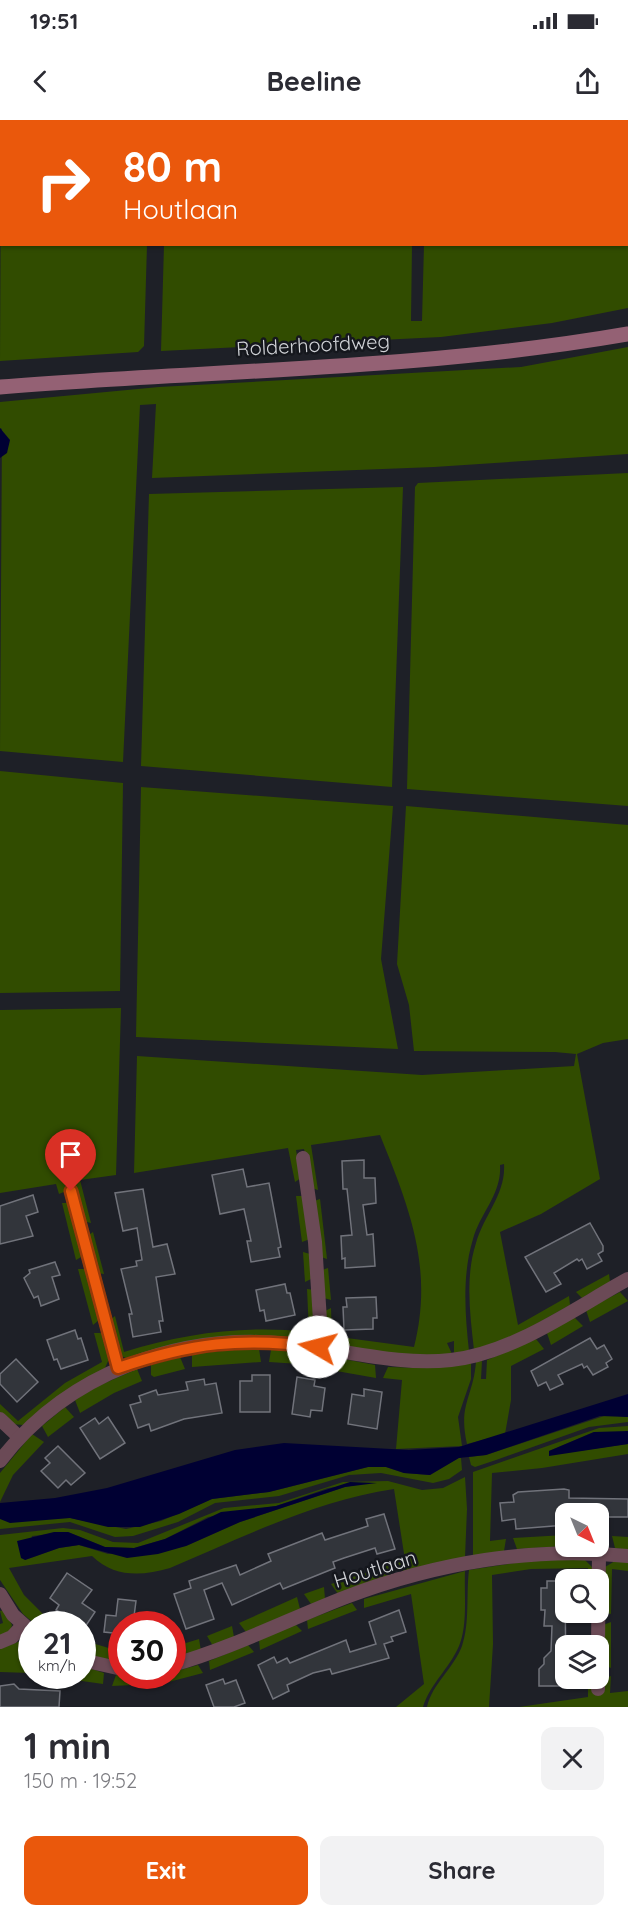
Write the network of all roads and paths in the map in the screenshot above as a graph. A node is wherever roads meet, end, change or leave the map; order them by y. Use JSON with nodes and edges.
{"nodes":[{"id":1,"x":628,"y":334,"type":"edge"},
{"id":2,"x":0,"y":387,"type":"edge"},
{"id":3,"x":303,"y":1158,"type":"dead end"},
{"id":4,"x":71,"y":1191,"type":"dead end"},
{"id":5,"x":628,"y":1279,"type":"edge"},
{"id":6,"x":318,"y":1347,"type":"junction"},
{"id":7,"x":118,"y":1368,"type":"junction"},
{"id":8,"x":0,"y":1419,"type":"edge"},
{"id":9,"x":19,"y":1437,"type":"junction"},
{"id":10,"x":0,"y":1461,"type":"edge"},
{"id":11,"x":555,"y":1554,"type":"edge"},
{"id":12,"x":609,"y":1554,"type":"edge"},
{"id":13,"x":628,"y":1556,"type":"edge"},
{"id":14,"x":599,"y":1557,"type":"edge"},
{"id":15,"x":0,"y":1594,"type":"edge"},
{"id":16,"x":18,"y":1617,"type":"edge"},
{"id":17,"x":18,"y":1633,"type":"edge"},
{"id":18,"x":598,"y":1635,"type":"edge"},
{"id":19,"x":0,"y":1642,"type":"edge"},
{"id":20,"x":186,"y":1660,"type":"edge"}],
"edges":[{"from":1,"to":2,"type":"main road","name":"Rolderhoofdweg"},
{"from":3,"to":6,"type":"street"},
{"from":4,"to":7,"type":"street"},
{"from":5,"to":6,"type":"street"},
{"from":6,"to":7,"type":"street"},
{"from":7,"to":9,"type":"street"},
{"from":8,"to":9,"type":"street"},
{"from":9,"to":10,"type":"street"},
{"from":11,"to":20,"type":"street","name":"Houtlaan"},
{"from":12,"to":13,"type":"street","name":"Houtlaan"},
{"from":14,"to":18,"type":"street"},
{"from":15,"to":16,"type":"street"},
{"from":17,"to":19,"type":"street"}]}
